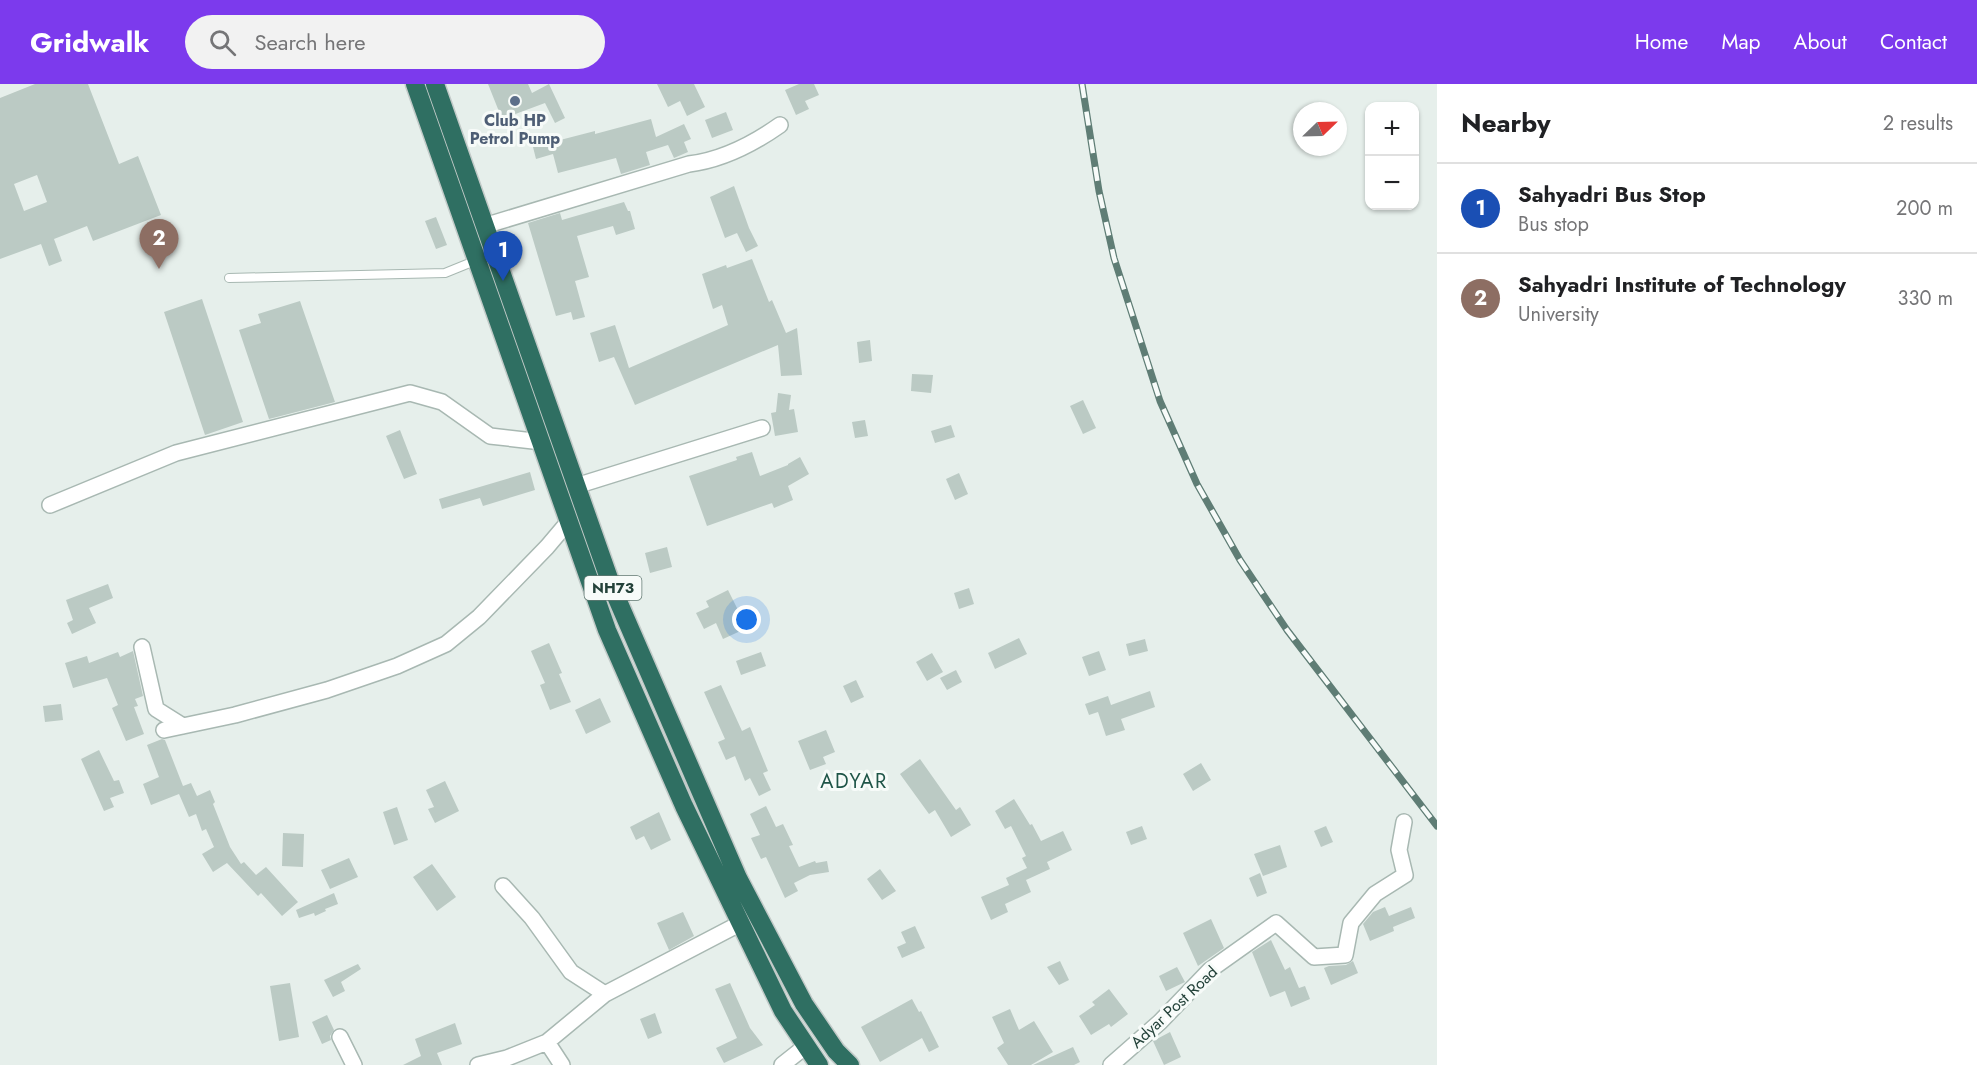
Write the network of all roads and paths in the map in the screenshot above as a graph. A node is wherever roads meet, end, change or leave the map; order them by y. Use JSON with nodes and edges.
{"nodes":[{"id":1,"x":415,"y":84,"type":"edge"},
{"id":2,"x":435,"y":84,"type":"edge"},
{"id":3,"x":780,"y":125,"type":"dead end"},
{"id":4,"x":484,"y":226,"type":"junction"},
{"id":5,"x":486,"y":256,"type":"junction"},
{"id":6,"x":229,"y":278,"type":"dead end"},
{"id":7,"x":762,"y":428,"type":"dead end"},
{"id":8,"x":542,"y":442,"type":"junction"},
{"id":9,"x":576,"y":486,"type":"junction"},
{"id":10,"x":50,"y":505,"type":"dead end"},
{"id":11,"x":569,"y":521,"type":"junction"},
{"id":12,"x":142,"y":647,"type":"dead end"},
{"id":13,"x":183,"y":726,"type":"junction"},
{"id":14,"x":164,"y":730,"type":"dead end"},
{"id":15,"x":1404,"y":822,"type":"dead end"},
{"id":16,"x":503,"y":886,"type":"dead end"},
{"id":17,"x":741,"y":923,"type":"junction"},
{"id":18,"x":605,"y":994,"type":"junction"},
{"id":19,"x":340,"y":1037,"type":"dead end"},
{"id":20,"x":547,"y":1042,"type":"junction"},
{"id":21,"x":806,"y":1046,"type":"junction"},
{"id":22,"x":354,"y":1065,"type":"edge"},
{"id":23,"x":478,"y":1065,"type":"edge"},
{"id":24,"x":562,"y":1065,"type":"edge"},
{"id":25,"x":782,"y":1065,"type":"edge"},
{"id":26,"x":819,"y":1065,"type":"edge"},
{"id":27,"x":850,"y":1065,"type":"edge"},
{"id":28,"x":1112,"y":1065,"type":"edge"}],
"edges":[{"from":1,"to":5,"type":"highway","number":"NH73"},
{"from":2,"to":4,"type":"highway","number":"NH73"},
{"from":3,"to":4,"type":"street"},
{"from":4,"to":5,"type":"highway","number":"NH73"},
{"from":5,"to":6,"type":"lane"},
{"from":5,"to":8,"type":"highway","number":"NH73"},
{"from":5,"to":9,"type":"highway","number":"NH73"},
{"from":7,"to":9,"type":"street"},
{"from":8,"to":10,"type":"street"},
{"from":8,"to":11,"type":"highway","number":"NH73"},
{"from":9,"to":27,"type":"highway","number":"NH73"},
{"from":11,"to":13,"type":"street"},
{"from":11,"to":17,"type":"highway","number":"NH73"},
{"from":12,"to":13,"type":"street"},
{"from":13,"to":14,"type":"street"},
{"from":15,"to":28,"type":"street","name":"Adyar Post Road"},
{"from":16,"to":18,"type":"street"},
{"from":17,"to":18,"type":"street"},
{"from":17,"to":21,"type":"highway","number":"NH73"},
{"from":18,"to":20,"type":"street"},
{"from":19,"to":22,"type":"street"},
{"from":20,"to":23,"type":"street"},
{"from":20,"to":24,"type":"street"},
{"from":21,"to":25,"type":"street"},
{"from":21,"to":26,"type":"highway","number":"NH73"}]}
